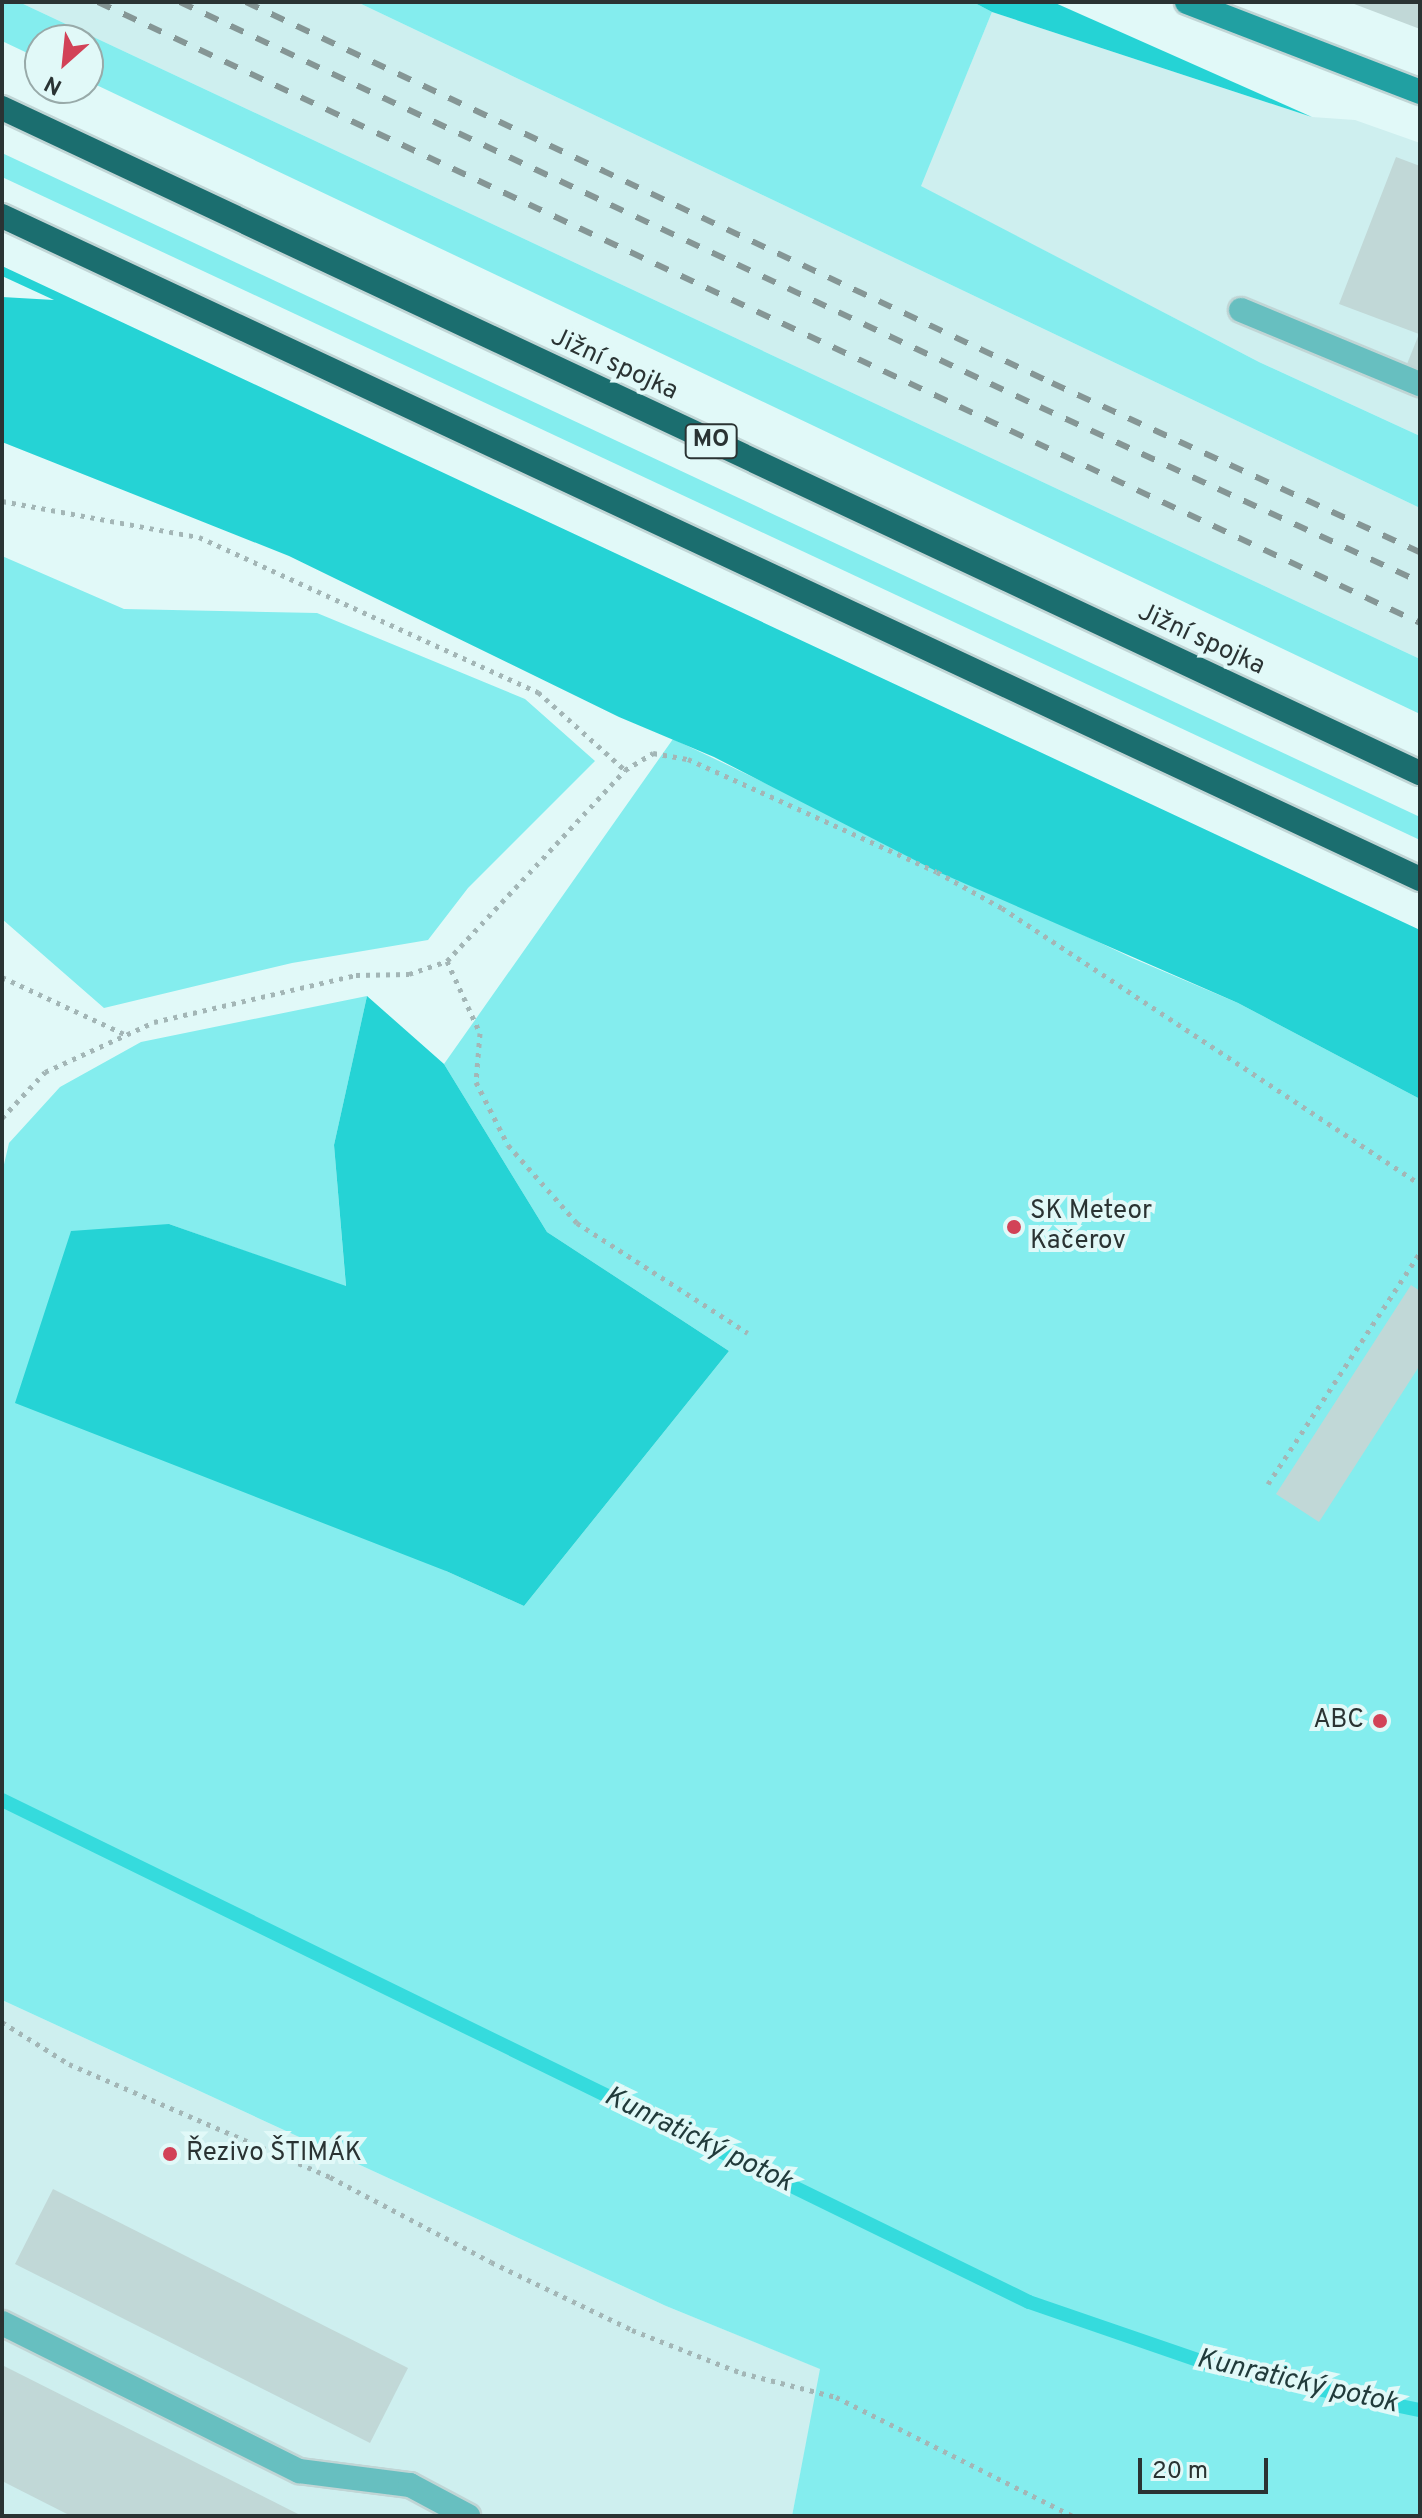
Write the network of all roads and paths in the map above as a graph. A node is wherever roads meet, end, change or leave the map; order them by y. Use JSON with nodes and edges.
{"nodes":[{"id":1,"x":1187,"y":2,"type":"edge"},
{"id":2,"x":1420,"y":92,"type":"edge"},
{"id":3,"x":2,"y":108,"type":"edge"},
{"id":4,"x":2,"y":216,"type":"edge"},
{"id":5,"x":1241,"y":310,"type":"dead end"},
{"id":6,"x":1420,"y":384,"type":"edge"},
{"id":7,"x":2,"y":501,"type":"edge"},
{"id":8,"x":625,"y":770,"type":"junction"},
{"id":9,"x":1420,"y":773,"type":"edge"},
{"id":10,"x":1420,"y":879,"type":"edge"},
{"id":11,"x":447,"y":961,"type":"junction"},
{"id":12,"x":2,"y":977,"type":"edge"},
{"id":13,"x":125,"y":1034,"type":"junction"},
{"id":14,"x":2,"y":1118,"type":"edge"},
{"id":15,"x":1420,"y":1184,"type":"edge"},
{"id":16,"x":1420,"y":1253,"type":"edge"},
{"id":17,"x":748,"y":1333,"type":"dead end"},
{"id":18,"x":1268,"y":1484,"type":"dead end"},
{"id":19,"x":2,"y":2022,"type":"edge"},
{"id":20,"x":2,"y":2323,"type":"edge"},
{"id":21,"x":468,"y":2516,"type":"edge"},
{"id":22,"x":1073,"y":2516,"type":"edge"}],
"edges":[{"from":1,"to":2,"type":"main road"},
{"from":3,"to":9,"type":"highway","name":"Jižní spojka","number":"MO"},
{"from":4,"to":10,"type":"highway"},
{"from":5,"to":6,"type":"lane"},
{"from":7,"to":8,"type":"path"},
{"from":8,"to":11,"type":"path"},
{"from":8,"to":15,"type":"path"},
{"from":11,"to":13,"type":"path"},
{"from":11,"to":17,"type":"path"},
{"from":12,"to":13,"type":"path"},
{"from":13,"to":14,"type":"path"},
{"from":16,"to":18,"type":"path"},
{"from":19,"to":22,"type":"path"},
{"from":20,"to":21,"type":"lane"}]}
